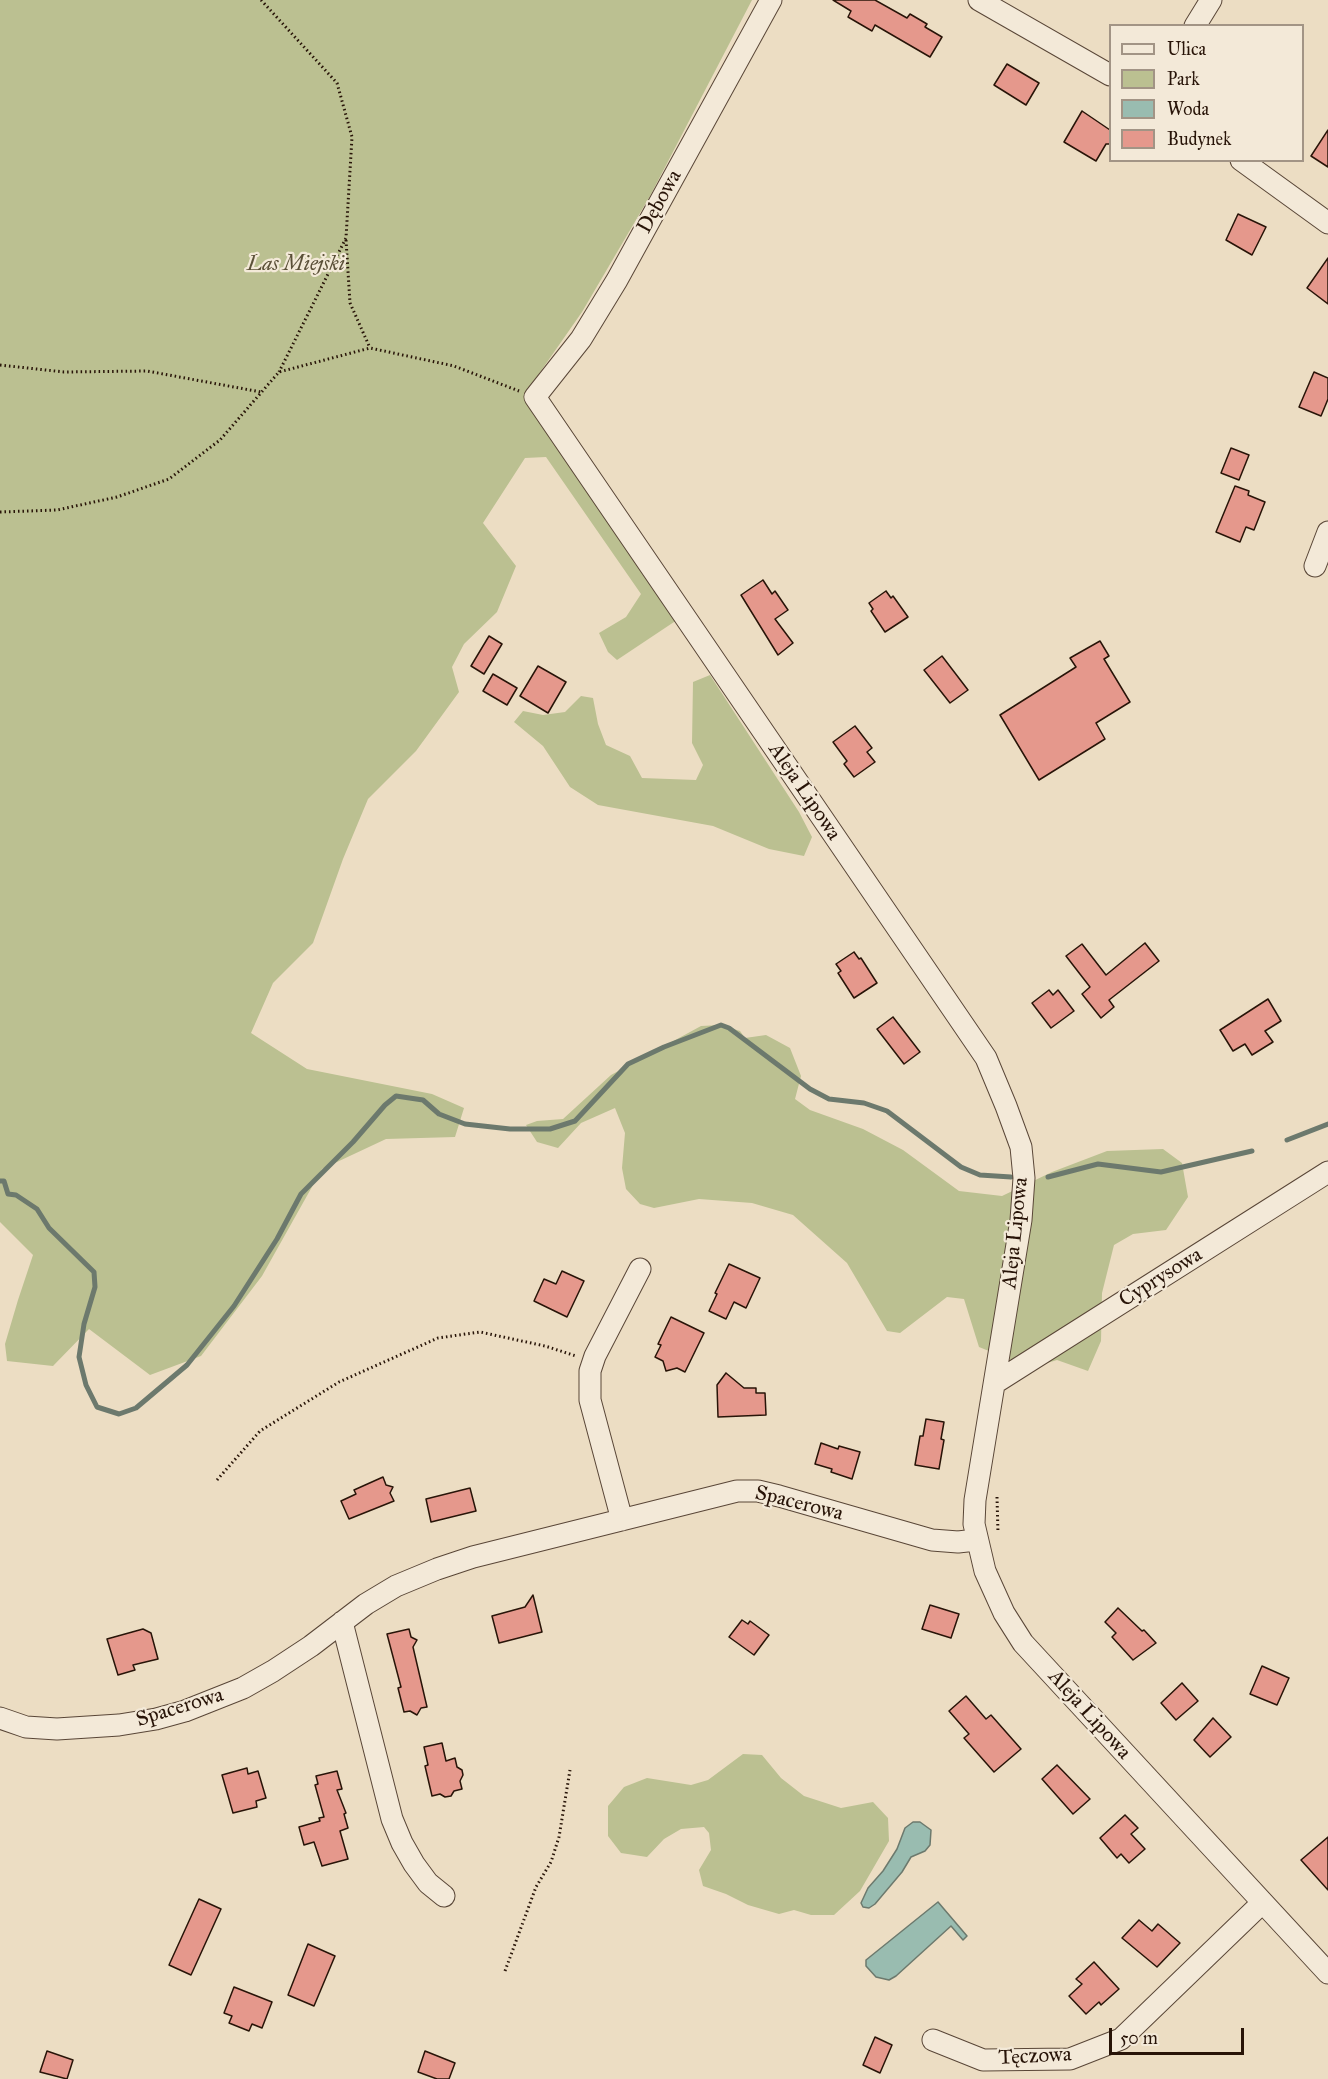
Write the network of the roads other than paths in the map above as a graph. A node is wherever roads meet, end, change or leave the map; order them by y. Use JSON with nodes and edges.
{"nodes":[{"id":1,"x":771,"y":0,"type":"edge"},
{"id":2,"x":979,"y":0,"type":"edge"},
{"id":3,"x":1211,"y":0,"type":"edge"},
{"id":4,"x":1196,"y":24,"type":"edge"},
{"id":5,"x":1109,"y":74,"type":"edge"},
{"id":6,"x":1244,"y":162,"type":"edge"},
{"id":7,"x":1328,"y":223,"type":"edge"},
{"id":8,"x":535,"y":396,"type":"joint"},
{"id":9,"x":1328,"y":532,"type":"edge"},
{"id":10,"x":1315,"y":566,"type":"dead end"},
{"id":11,"x":1328,"y":1172,"type":"edge"},
{"id":12,"x":640,"y":1269,"type":"dead end"},
{"id":13,"x":995,"y":1383,"type":"junction"},
{"id":14,"x":622,"y":1520,"type":"junction"},
{"id":15,"x":976,"y":1540,"type":"junction"},
{"id":16,"x":342,"y":1622,"type":"junction"},
{"id":17,"x":4,"y":1724,"type":"edge"},
{"id":18,"x":444,"y":1896,"type":"dead end"},
{"id":19,"x":1262,"y":1903,"type":"junction"},
{"id":20,"x":1328,"y":1974,"type":"edge"},
{"id":21,"x":933,"y":2040,"type":"dead end"}],
"edges":[{"from":1,"to":8,"type":"street","name":"Dębowa"},
{"from":2,"to":5,"type":"street"},
{"from":3,"to":4,"type":"street"},
{"from":6,"to":7,"type":"street"},
{"from":8,"to":13,"type":"street","name":"Aleja Lipowa"},
{"from":9,"to":10,"type":"street"},
{"from":11,"to":13,"type":"street","name":"Cyprysowa"},
{"from":12,"to":14,"type":"street"},
{"from":13,"to":15,"type":"street","name":"Aleja Lipowa"},
{"from":14,"to":15,"type":"street","name":"Spacerowa"},
{"from":14,"to":16,"type":"street","name":"Spacerowa"},
{"from":15,"to":19,"type":"street","name":"Aleja Lipowa"},
{"from":16,"to":17,"type":"street","name":"Spacerowa"},
{"from":16,"to":18,"type":"street"},
{"from":19,"to":20,"type":"street","name":"Aleja Lipowa"},
{"from":19,"to":21,"type":"street","name":"Tęczowa"}]}
